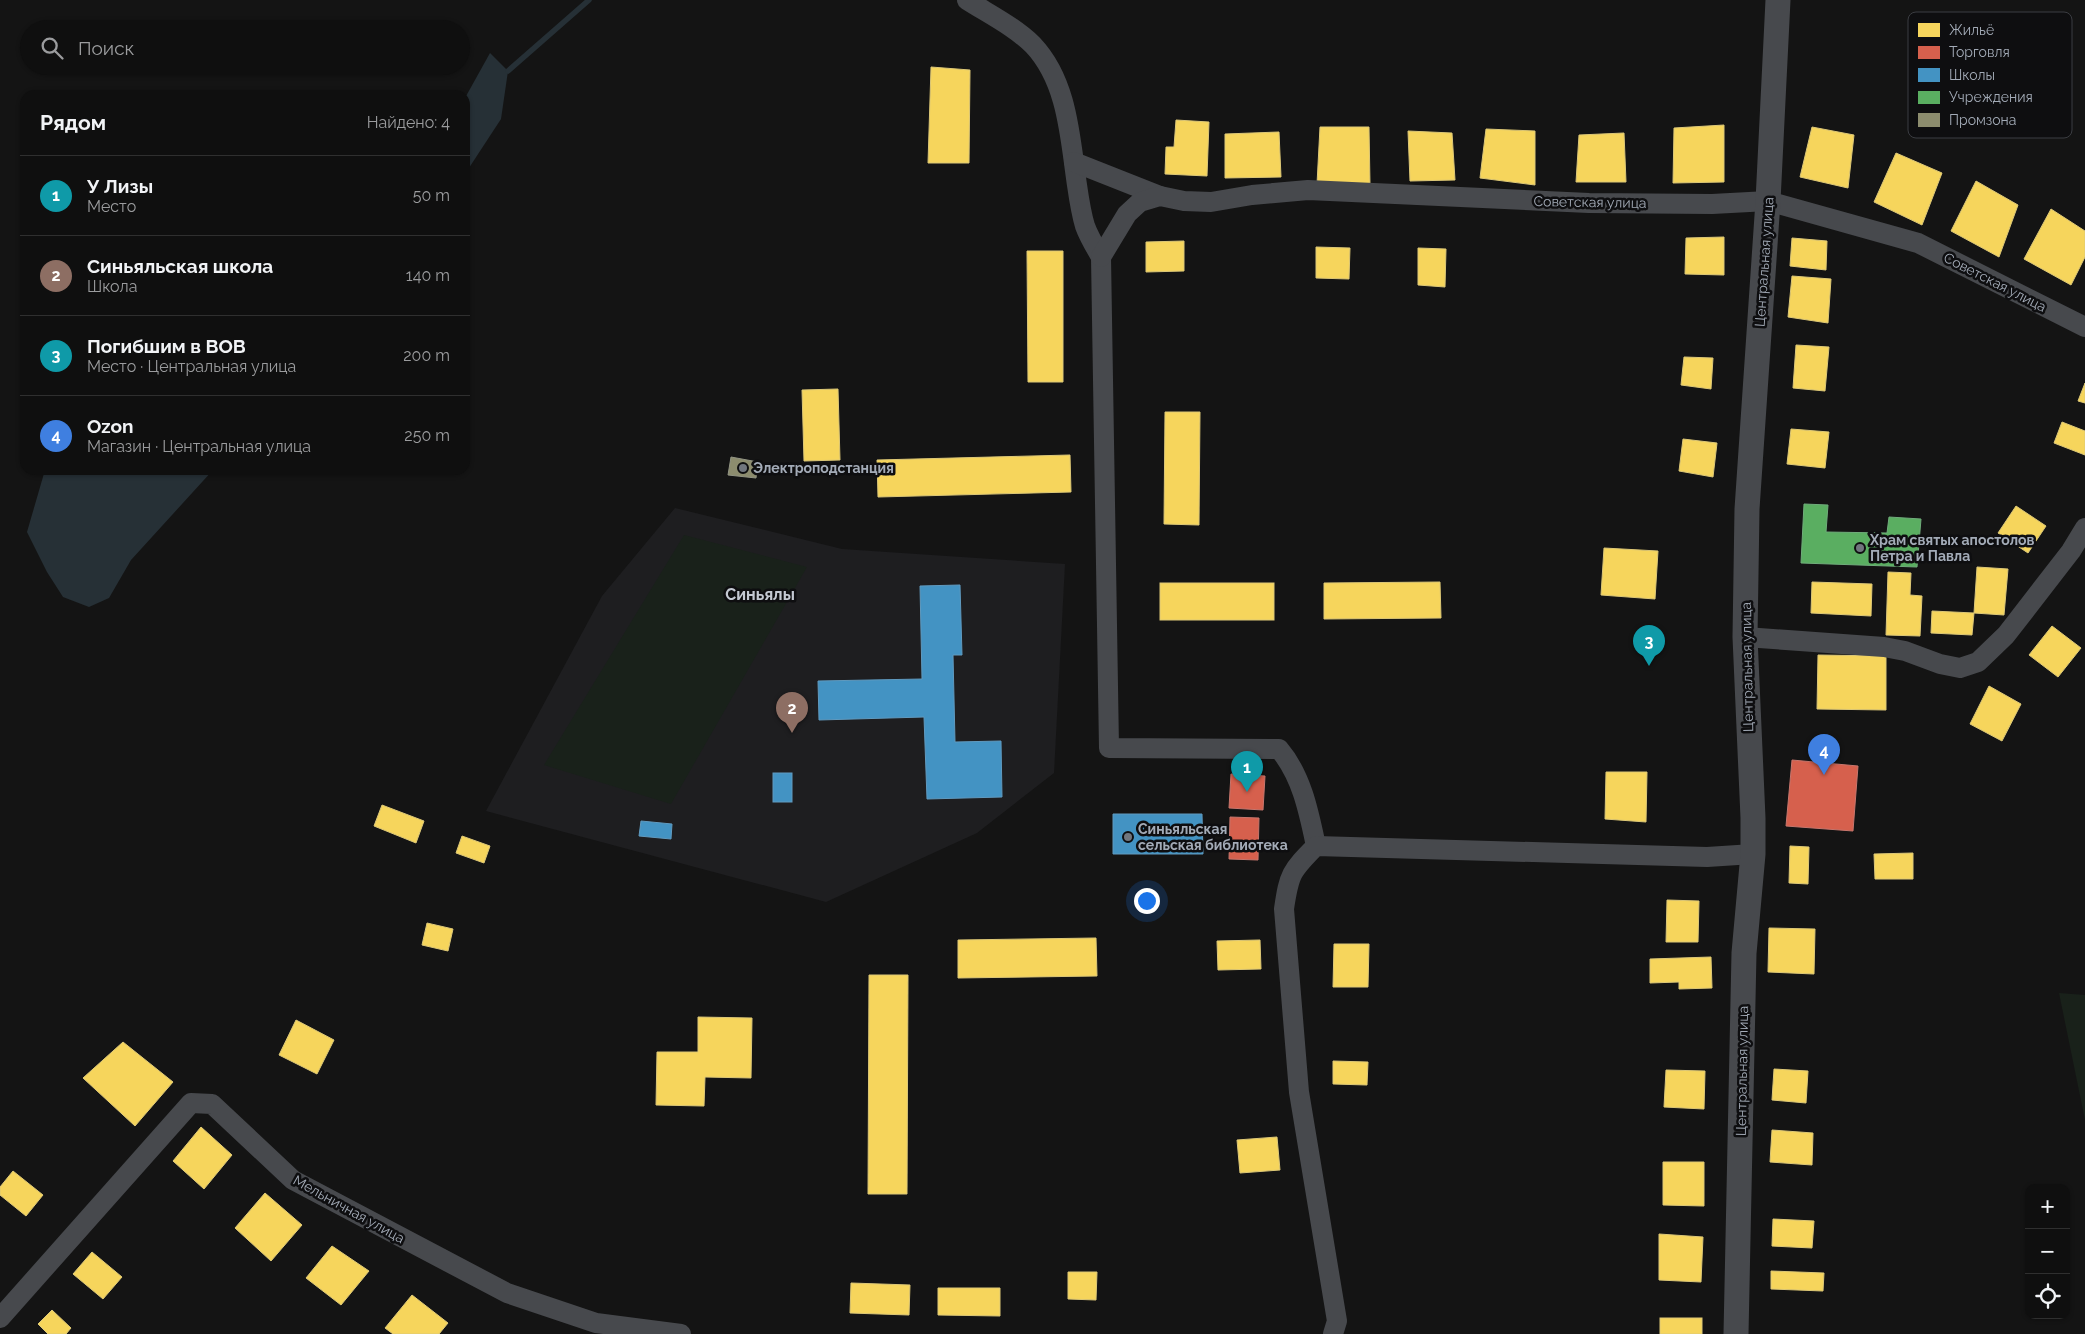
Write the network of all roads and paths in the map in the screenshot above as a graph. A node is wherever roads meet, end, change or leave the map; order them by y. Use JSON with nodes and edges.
{"nodes":[{"id":1,"x":967,"y":0,"type":"edge"},
{"id":2,"x":1778,"y":0,"type":"edge"},
{"id":3,"x":1074,"y":162,"type":"junction"},
{"id":4,"x":1160,"y":196,"type":"junction"},
{"id":5,"x":1768,"y":201,"type":"junction"},
{"id":6,"x":1100,"y":257,"type":"junction"},
{"id":7,"x":2085,"y":327,"type":"edge"},
{"id":8,"x":2085,"y":528,"type":"edge"},
{"id":9,"x":1745,"y":637,"type":"junction"},
{"id":10,"x":1316,"y":846,"type":"junction"},
{"id":11,"x":1753,"y":854,"type":"junction"},
{"id":12,"x":0,"y":1318,"type":"edge"},
{"id":13,"x":592,"y":1329,"type":"edge"},
{"id":14,"x":681,"y":1334,"type":"edge"},
{"id":15,"x":1333,"y":1334,"type":"edge"},
{"id":16,"x":1736,"y":1334,"type":"edge"}],
"edges":[{"from":1,"to":3,"type":"street"},
{"from":2,"to":5,"type":"street","name":"Центральная улица"},
{"from":3,"to":4,"type":"street","name":"Советская улица"},
{"from":3,"to":6,"type":"street"},
{"from":4,"to":5,"type":"street","name":"Советская улица"},
{"from":4,"to":6,"type":"street"},
{"from":5,"to":7,"type":"street","name":"Советская улица"},
{"from":5,"to":9,"type":"street","name":"Центральная улица"},
{"from":6,"to":10,"type":"street"},
{"from":8,"to":9,"type":"street"},
{"from":9,"to":11,"type":"street","name":"Центральная улица"},
{"from":10,"to":11,"type":"street"},
{"from":10,"to":15,"type":"street"},
{"from":11,"to":16,"type":"street","name":"Центральная улица"},
{"from":12,"to":13,"type":"street","name":"Мельничная улица"},
{"from":13,"to":14,"type":"street","name":"Мельничная улица"}]}
